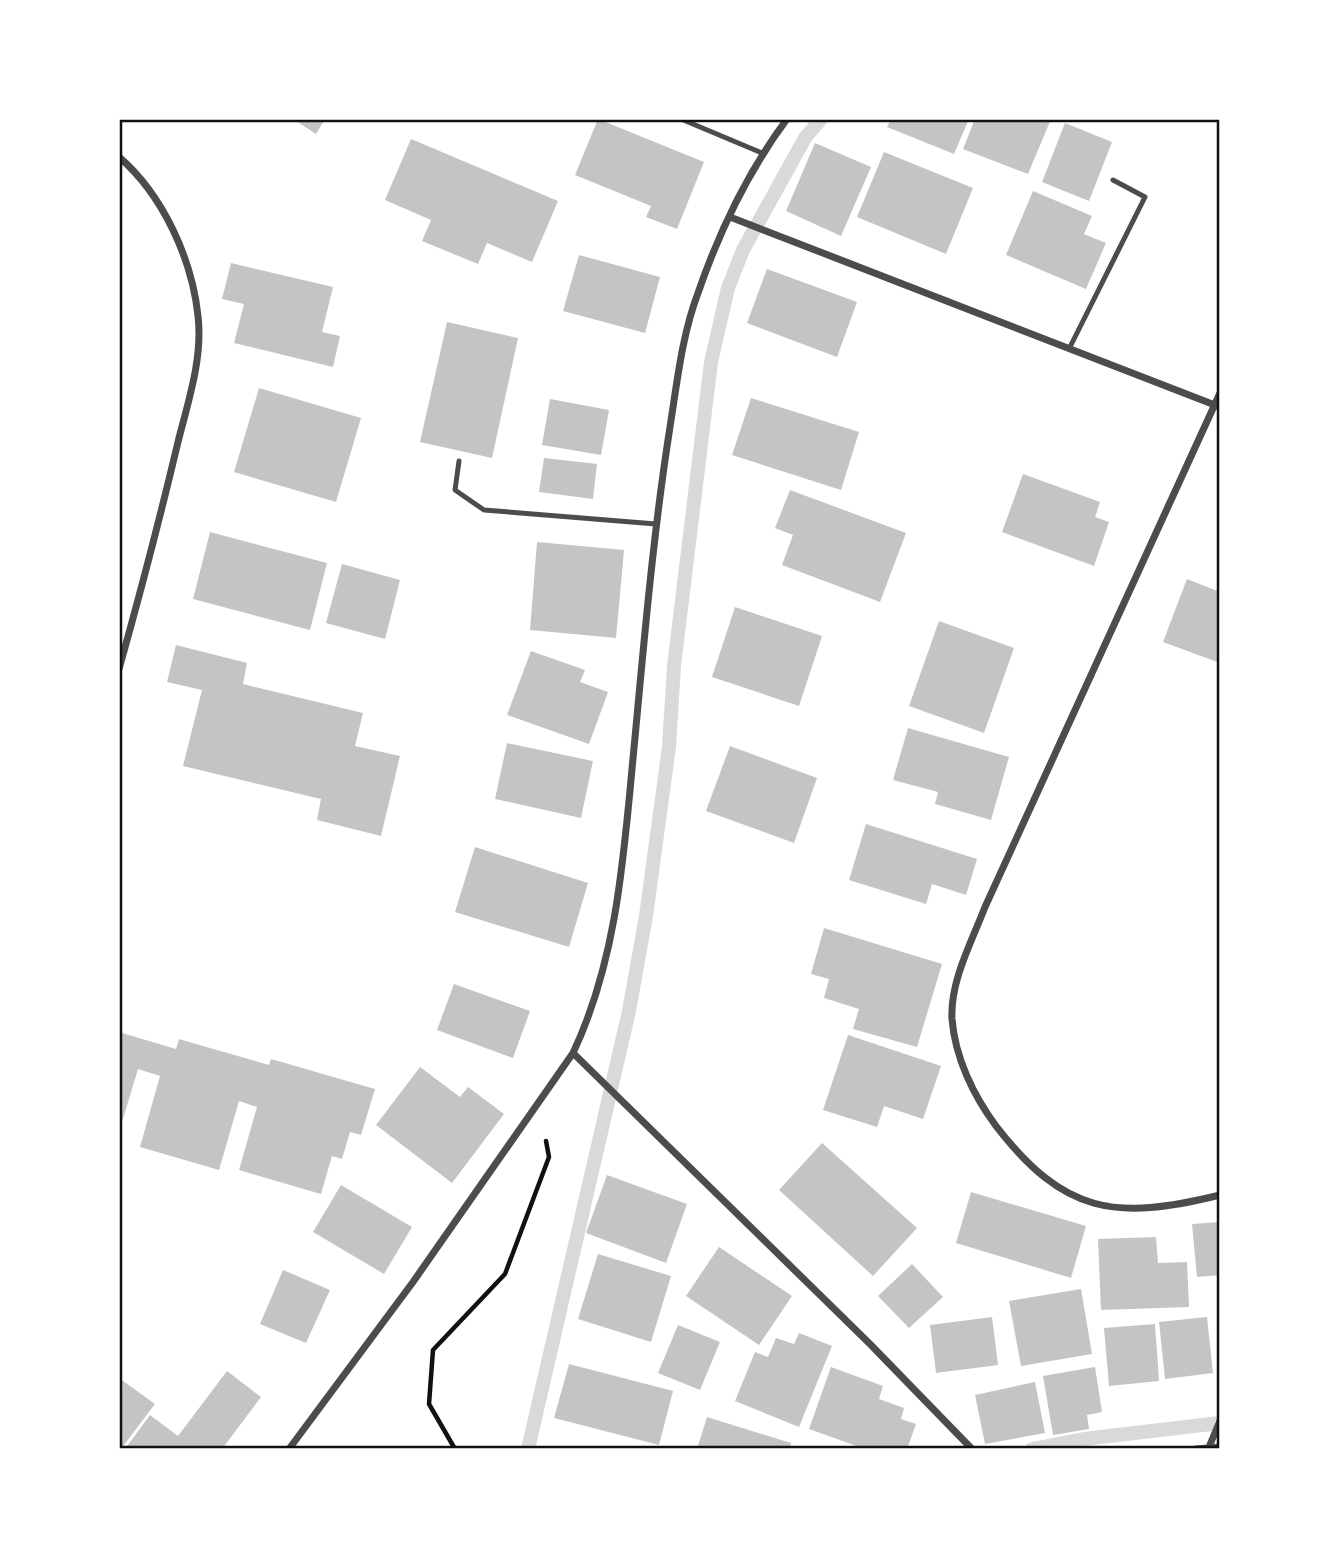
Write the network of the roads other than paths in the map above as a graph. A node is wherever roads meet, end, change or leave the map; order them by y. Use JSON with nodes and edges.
{"nodes":[{"id":1,"x":681,"y":119,"type":"edge"},
{"id":2,"x":787,"y":119,"type":"edge"},
{"id":3,"x":762,"y":153,"type":"junction"},
{"id":4,"x":119,"y":157,"type":"edge"},
{"id":5,"x":1113,"y":180,"type":"dead end"},
{"id":6,"x":730,"y":217,"type":"junction"},
{"id":7,"x":1069,"y":349,"type":"junction"},
{"id":8,"x":1220,"y":393,"type":"edge"},
{"id":9,"x":1217,"y":407,"type":"edge"},
{"id":10,"x":458,"y":461,"type":"dead end"},
{"id":11,"x":656,"y":524,"type":"junction"},
{"id":12,"x":119,"y":669,"type":"edge"},
{"id":13,"x":573,"y":1053,"type":"junction"},
{"id":14,"x":1220,"y":1195,"type":"edge"},
{"id":15,"x":1220,"y":1421,"type":"edge"},
{"id":16,"x":969,"y":1446,"type":"edge"},
{"id":17,"x":1209,"y":1447,"type":"junction"},
{"id":18,"x":1220,"y":1447,"type":"edge"},
{"id":19,"x":289,"y":1449,"type":"edge"},
{"id":20,"x":1196,"y":1449,"type":"edge"}],
"edges":[{"from":1,"to":3,"type":"lane"},
{"from":2,"to":3,"type":"street"},
{"from":3,"to":6,"type":"street"},
{"from":4,"to":12,"type":"street"},
{"from":5,"to":7,"type":"lane"},
{"from":6,"to":7,"type":"street"},
{"from":6,"to":11,"type":"street"},
{"from":7,"to":9,"type":"street"},
{"from":8,"to":9,"type":"street"},
{"from":9,"to":14,"type":"street"},
{"from":10,"to":11,"type":"lane"},
{"from":11,"to":13,"type":"street"},
{"from":13,"to":16,"type":"street"},
{"from":13,"to":19,"type":"street"},
{"from":15,"to":17,"type":"street"},
{"from":17,"to":18,"type":"street"},
{"from":17,"to":20,"type":"street"}]}
